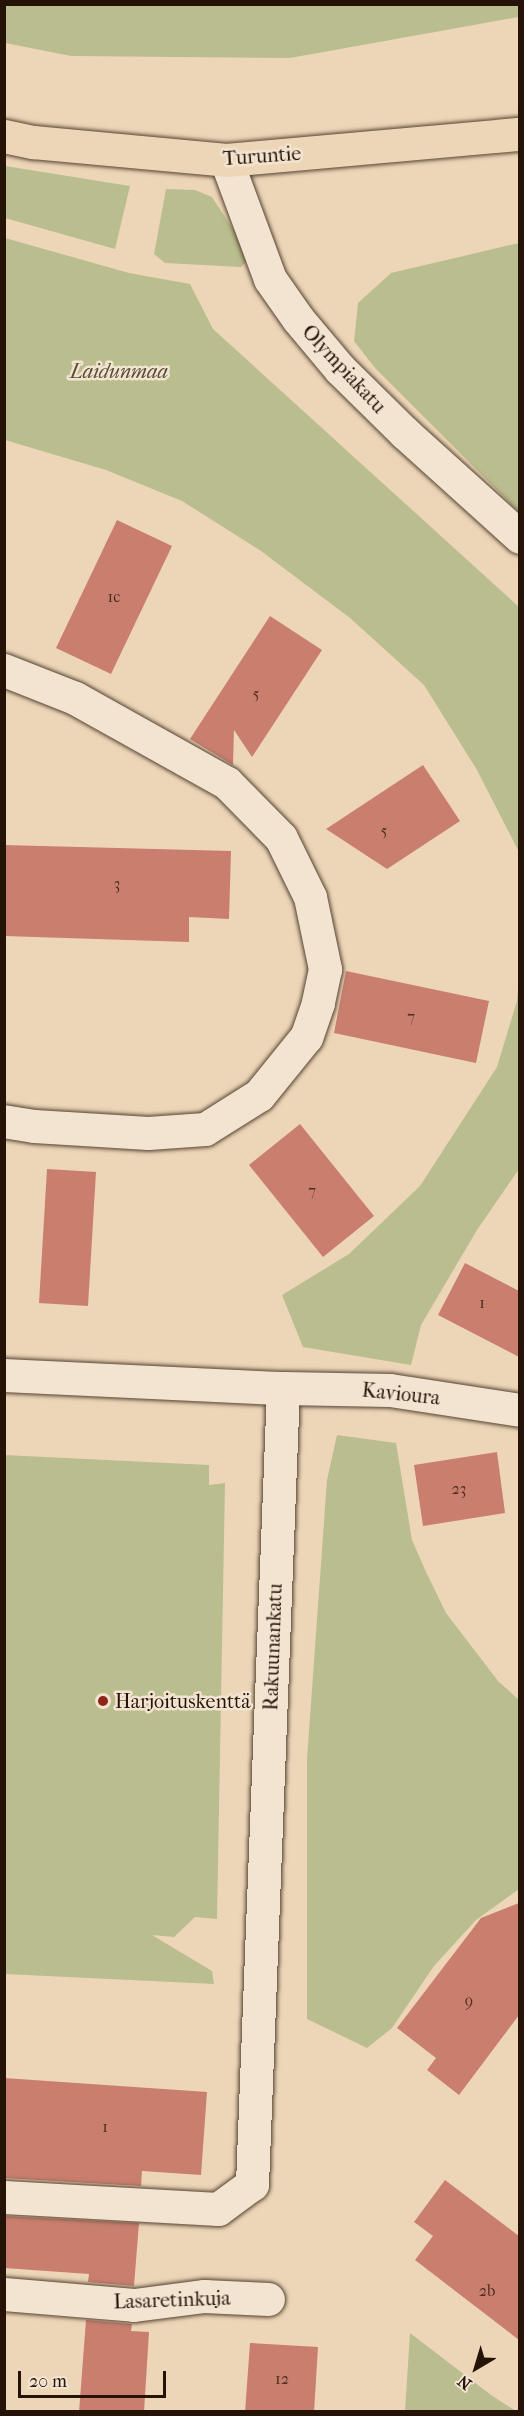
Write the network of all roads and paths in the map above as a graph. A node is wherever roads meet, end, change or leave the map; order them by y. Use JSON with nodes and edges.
{"nodes":[{"id":1,"x":519,"y":134,"type":"edge"},
{"id":2,"x":4,"y":136,"type":"edge"},
{"id":3,"x":226,"y":160,"type":"junction"},
{"id":4,"x":519,"y":537,"type":"edge"},
{"id":5,"x":4,"y":670,"type":"edge"},
{"id":6,"x":4,"y":1121,"type":"edge"},
{"id":7,"x":4,"y":1375,"type":"edge"},
{"id":8,"x":283,"y":1388,"type":"junction"},
{"id":9,"x":519,"y":1410,"type":"edge"},
{"id":10,"x":4,"y":2197,"type":"edge"},
{"id":11,"x":4,"y":2294,"type":"edge"},
{"id":12,"x":268,"y":2299,"type":"dead end"}],
"edges":[{"from":1,"to":3,"type":"main road","name":"Turuntie"},
{"from":2,"to":3,"type":"main road","name":"Turuntie"},
{"from":3,"to":4,"type":"street","name":"Olympiakatu"},
{"from":5,"to":6,"type":"street"},
{"from":7,"to":8,"type":"street"},
{"from":8,"to":9,"type":"street","name":"Kavioura"},
{"from":8,"to":10,"type":"street","name":"Rakuunankatu"},
{"from":11,"to":12,"type":"street","name":"Lasaretinkuja"}]}
